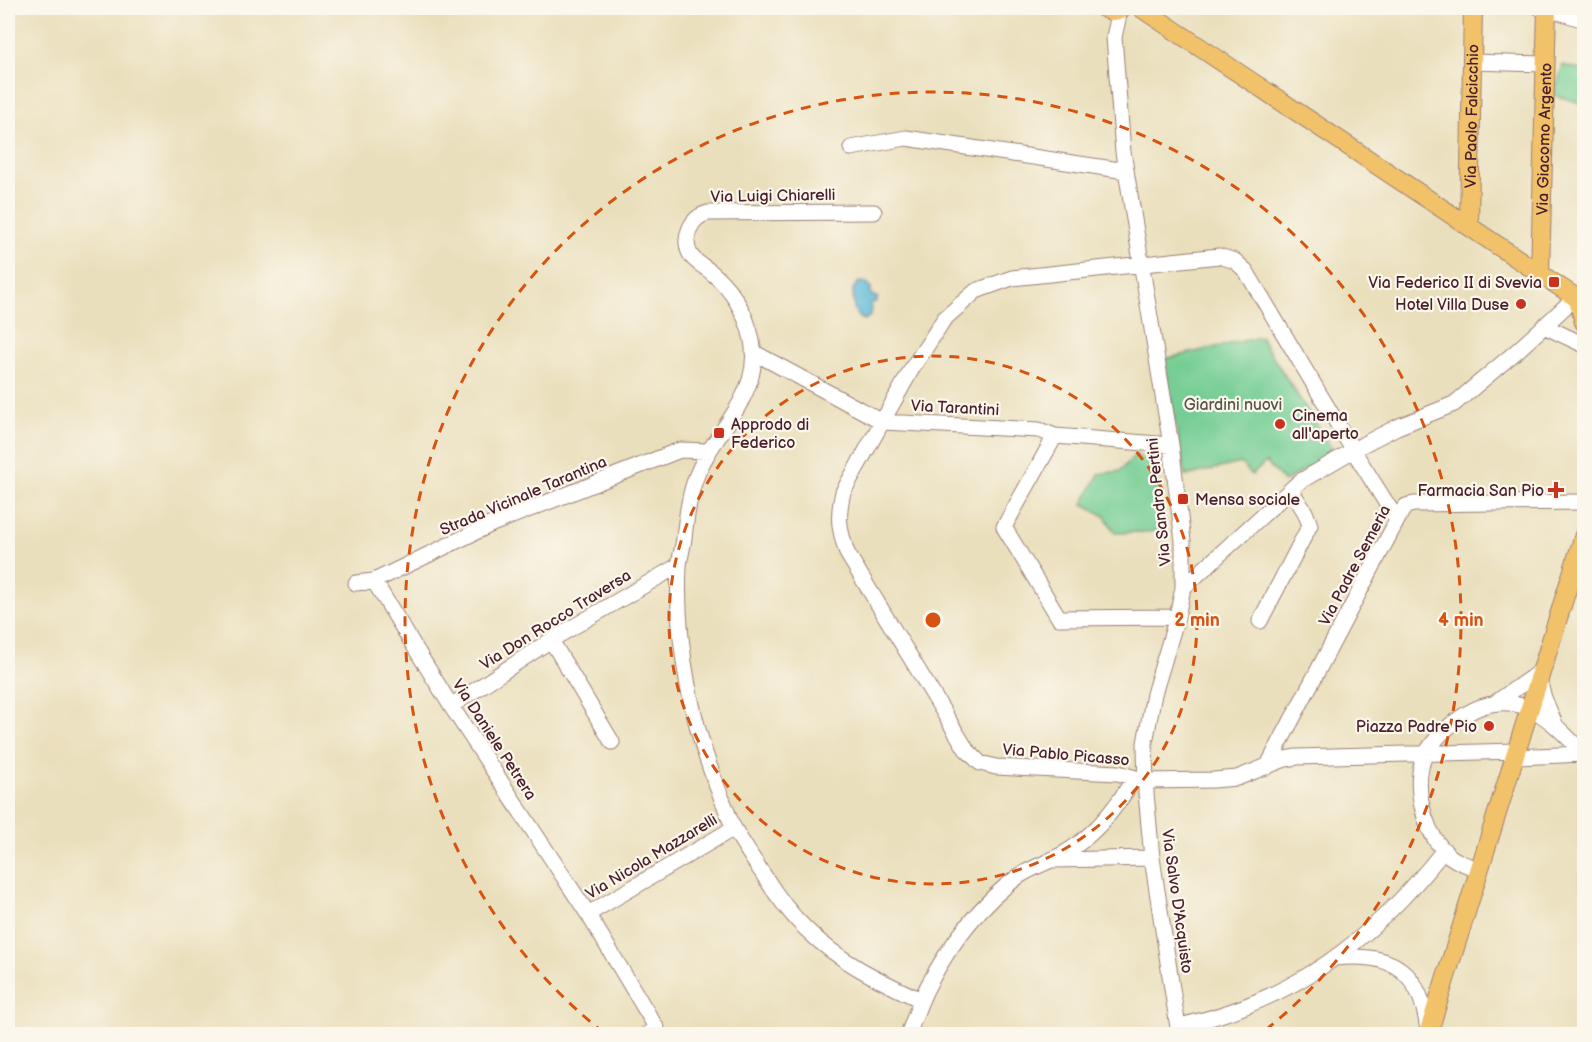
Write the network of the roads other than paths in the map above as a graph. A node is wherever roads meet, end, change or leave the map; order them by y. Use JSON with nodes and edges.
{"nodes":[{"id":1,"x":1123,"y":8,"type":"edge"},
{"id":2,"x":1473,"y":8,"type":"edge"},
{"id":3,"x":1539,"y":8,"type":"edge"},
{"id":4,"x":1547,"y":8,"type":"edge"},
{"id":5,"x":1584,"y":20,"type":"edge"},
{"id":6,"x":1472,"y":62,"type":"junction"},
{"id":7,"x":1546,"y":64,"type":"junction"},
{"id":8,"x":851,"y":148,"type":"dead end"},
{"id":9,"x":1126,"y":171,"type":"junction"},
{"id":10,"x":874,"y":212,"type":"dead end"},
{"id":11,"x":1469,"y":225,"type":"junction"},
{"id":12,"x":1140,"y":264,"type":"junction"},
{"id":13,"x":1540,"y":273,"type":"junction"},
{"id":14,"x":1582,"y":299,"type":"edge"},
{"id":15,"x":1584,"y":322,"type":"edge"},
{"id":16,"x":1544,"y":326,"type":"junction"},
{"id":17,"x":1584,"y":345,"type":"edge"},
{"id":18,"x":753,"y":352,"type":"junction"},
{"id":19,"x":883,"y":422,"type":"junction"},
{"id":20,"x":1055,"y":436,"type":"junction"},
{"id":21,"x":1171,"y":445,"type":"junction"},
{"id":22,"x":1353,"y":450,"type":"junction"},
{"id":23,"x":708,"y":451,"type":"junction"},
{"id":24,"x":1291,"y":490,"type":"junction"},
{"id":25,"x":1584,"y":502,"type":"edge"},
{"id":26,"x":1397,"y":520,"type":"junction"},
{"id":27,"x":1584,"y":535,"type":"edge"},
{"id":28,"x":679,"y":565,"type":"junction"},
{"id":29,"x":374,"y":581,"type":"junction"},
{"id":30,"x":356,"y":583,"type":"dead end"},
{"id":31,"x":1183,"y":588,"type":"junction"},
{"id":32,"x":1177,"y":617,"type":"junction"},
{"id":33,"x":1260,"y":621,"type":"dead end"},
{"id":34,"x":551,"y":640,"type":"junction"},
{"id":35,"x":1541,"y":675,"type":"junction"},
{"id":36,"x":1495,"y":703,"type":"junction"},
{"id":37,"x":451,"y":706,"type":"junction"},
{"id":38,"x":1530,"y":708,"type":"junction"},
{"id":39,"x":1556,"y":726,"type":"junction"},
{"id":40,"x":612,"y":742,"type":"dead end"},
{"id":41,"x":1426,"y":753,"type":"junction"},
{"id":42,"x":1515,"y":754,"type":"junction"},
{"id":43,"x":1584,"y":754,"type":"edge"},
{"id":44,"x":1267,"y":766,"type":"junction"},
{"id":45,"x":1140,"y":779,"type":"junction"},
{"id":46,"x":734,"y":828,"type":"junction"},
{"id":47,"x":1444,"y":850,"type":"junction"},
{"id":48,"x":1152,"y":858,"type":"junction"},
{"id":49,"x":1050,"y":860,"type":"junction"},
{"id":50,"x":1479,"y":869,"type":"junction"},
{"id":51,"x":588,"y":914,"type":"junction"},
{"id":52,"x":1334,"y":958,"type":"junction"},
{"id":53,"x":921,"y":1000,"type":"junction"},
{"id":54,"x":1179,"y":1030,"type":"edge"},
{"id":55,"x":1428,"y":1034,"type":"edge"},
{"id":56,"x":647,"y":1035,"type":"edge"},
{"id":57,"x":908,"y":1035,"type":"edge"}],
"edges":[{"from":1,"to":9,"type":"street","name":"Via Sandro Pertini"},
{"from":1,"to":11,"type":"main road"},
{"from":2,"to":6,"type":"main road","name":"Via Paolo Falcicchio"},
{"from":3,"to":4,"type":"street"},
{"from":4,"to":5,"type":"street"},
{"from":4,"to":7,"type":"main road","name":"Via Giacomo Argento"},
{"from":6,"to":7,"type":"street"},
{"from":6,"to":11,"type":"main road","name":"Via Paolo Falcicchio"},
{"from":7,"to":13,"type":"main road","name":"Via Giacomo Argento"},
{"from":8,"to":9,"type":"street"},
{"from":9,"to":12,"type":"street","name":"Via Sandro Pertini"},
{"from":10,"to":18,"type":"street","name":"Via Luigi Chiarelli"},
{"from":11,"to":13,"type":"main road"},
{"from":12,"to":19,"type":"street","name":"Via Pablo Picasso"},
{"from":12,"to":21,"type":"street","name":"Via Sandro Pertini"},
{"from":12,"to":22,"type":"street","name":"Via Pablo Picasso"},
{"from":13,"to":14,"type":"main road"},
{"from":14,"to":15,"type":"main road"},
{"from":14,"to":16,"type":"street"},
{"from":16,"to":17,"type":"street"},
{"from":16,"to":22,"type":"street"},
{"from":18,"to":19,"type":"street","name":"Via Tarantini"},
{"from":18,"to":23,"type":"street","name":"Via Luigi Chiarelli"},
{"from":19,"to":20,"type":"street","name":"Via Tarantini"},
{"from":19,"to":45,"type":"street","name":"Via Pablo Picasso"},
{"from":20,"to":21,"type":"street","name":"Via Tarantini"},
{"from":20,"to":32,"type":"street"},
{"from":21,"to":31,"type":"street","name":"Via Sandro Pertini"},
{"from":22,"to":24,"type":"street"},
{"from":22,"to":26,"type":"street","name":"Via Pablo Picasso"},
{"from":23,"to":28,"type":"street","name":"Via Luigi Chiarelli"},
{"from":23,"to":29,"type":"street","name":"Strada Vicinale Tarantina"},
{"from":24,"to":31,"type":"street"},
{"from":24,"to":33,"type":"street"},
{"from":25,"to":26,"type":"street","name":"Via Padre Semeria"},
{"from":26,"to":44,"type":"street","name":"Via Padre Semeria"},
{"from":27,"to":35,"type":"main road"},
{"from":28,"to":34,"type":"street","name":"Via Don Rocco Traversa"},
{"from":28,"to":46,"type":"street","name":"Via Luigi Chiarelli"},
{"from":29,"to":30,"type":"street","name":"Strada Vicinale Tarantina"},
{"from":29,"to":37,"type":"street","name":"Via Daniele Petrera"},
{"from":31,"to":32,"type":"street","name":"Via Sandro Pertini"},
{"from":32,"to":45,"type":"street","name":"Via Sandro Pertini"},
{"from":34,"to":37,"type":"street","name":"Via Don Rocco Traversa"},
{"from":34,"to":40,"type":"street"},
{"from":35,"to":36,"type":"street"},
{"from":35,"to":38,"type":"main road"},
{"from":35,"to":39,"type":"street"},
{"from":36,"to":38,"type":"street"},
{"from":36,"to":41,"type":"street"},
{"from":37,"to":51,"type":"street","name":"Via Daniele Petrera"},
{"from":38,"to":39,"type":"street"},
{"from":38,"to":42,"type":"main road"},
{"from":39,"to":43,"type":"street"},
{"from":41,"to":42,"type":"street","name":"Via Pablo Picasso"},
{"from":41,"to":44,"type":"street","name":"Via Pablo Picasso"},
{"from":41,"to":47,"type":"street"},
{"from":42,"to":43,"type":"street","name":"Via Pablo Picasso"},
{"from":42,"to":50,"type":"main road"},
{"from":44,"to":45,"type":"street","name":"Via Pablo Picasso"},
{"from":45,"to":48,"type":"street","name":"Via Salvo D'Acquisto"},
{"from":45,"to":49,"type":"street"},
{"from":46,"to":51,"type":"street","name":"Via Nicola Mazzarelli"},
{"from":46,"to":53,"type":"street","name":"Via Luigi Chiarelli"},
{"from":47,"to":50,"type":"street"},
{"from":47,"to":52,"type":"street","name":"Via Salvo D'Acquisto"},
{"from":48,"to":49,"type":"street"},
{"from":48,"to":54,"type":"street","name":"Via Salvo D'Acquisto"},
{"from":49,"to":53,"type":"street"},
{"from":50,"to":55,"type":"main road"},
{"from":51,"to":56,"type":"street","name":"Via Nicola Mazzarelli"},
{"from":52,"to":54,"type":"street","name":"Via Salvo D'Acquisto"},
{"from":52,"to":55,"type":"street"},
{"from":53,"to":57,"type":"street"}]}
